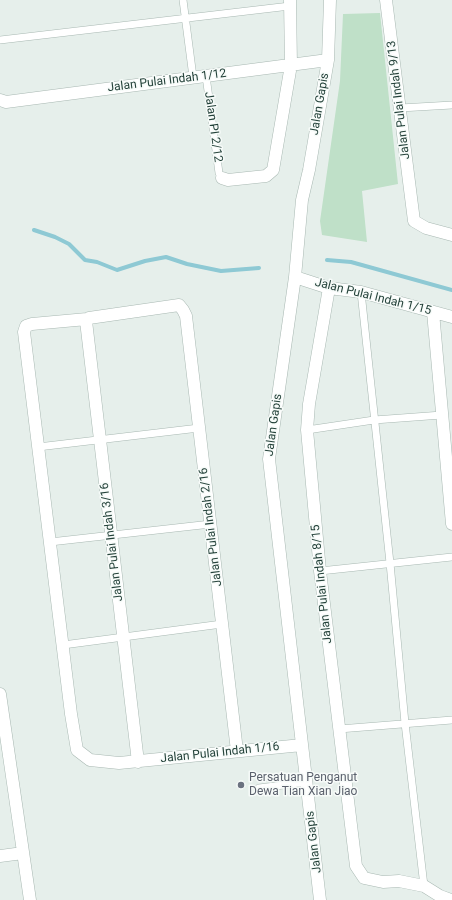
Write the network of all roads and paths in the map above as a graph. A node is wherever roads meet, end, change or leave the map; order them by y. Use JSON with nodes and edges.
{"nodes":[{"id":1,"x":183,"y":0,"type":"edge"},
{"id":2,"x":330,"y":0,"type":"edge"},
{"id":3,"x":386,"y":0,"type":"edge"},
{"id":4,"x":290,"y":3,"type":"edge"},
{"id":5,"x":186,"y":18,"type":"junction"},
{"id":6,"x":0,"y":40,"type":"edge"},
{"id":7,"x":328,"y":60,"type":"junction"},
{"id":8,"x":291,"y":65,"type":"junction"},
{"id":9,"x":206,"y":76,"type":"junction"},
{"id":10,"x":193,"y":77,"type":"junction"},
{"id":11,"x":3,"y":101,"type":"edge"},
{"id":12,"x":452,"y":105,"type":"edge"},
{"id":13,"x":400,"y":108,"type":"junction"},
{"id":14,"x":222,"y":178,"type":"joint"},
{"id":15,"x":452,"y":235,"type":"edge"},
{"id":16,"x":295,"y":277,"type":"junction"},
{"id":17,"x":328,"y":288,"type":"junction"},
{"id":18,"x":361,"y":292,"type":"junction"},
{"id":19,"x":433,"y":312,"type":"junction"},
{"id":20,"x":452,"y":317,"type":"edge"},
{"id":21,"x":87,"y":320,"type":"junction"},
{"id":22,"x":442,"y":415,"type":"junction"},
{"id":23,"x":374,"y":420,"type":"junction"},
{"id":24,"x":199,"y":428,"type":"junction"},
{"id":25,"x":307,"y":430,"type":"junction"},
{"id":26,"x":100,"y":440,"type":"junction"},
{"id":27,"x":38,"y":447,"type":"junction"},
{"id":28,"x":210,"y":524,"type":"junction"},
{"id":29,"x":452,"y":524,"type":"edge"},
{"id":30,"x":111,"y":535,"type":"junction"},
{"id":31,"x":50,"y":542,"type":"junction"},
{"id":32,"x":452,"y":557,"type":"edge"},
{"id":33,"x":390,"y":563,"type":"junction"},
{"id":34,"x":320,"y":571,"type":"junction"},
{"id":35,"x":222,"y":624,"type":"junction"},
{"id":36,"x":123,"y":637,"type":"junction"},
{"id":37,"x":63,"y":645,"type":"junction"},
{"id":38,"x":0,"y":694,"type":"edge"},
{"id":39,"x":452,"y":720,"type":"edge"},
{"id":40,"x":405,"y":723,"type":"junction"},
{"id":41,"x":339,"y":729,"type":"junction"},
{"id":42,"x":302,"y":746,"type":"junction"},
{"id":43,"x":237,"y":751,"type":"junction"},
{"id":44,"x":138,"y":762,"type":"junction"},
{"id":45,"x":307,"y":782,"type":"junction"},
{"id":46,"x":260,"y":788,"type":"dead end"},
{"id":47,"x":23,"y":853,"type":"junction"},
{"id":48,"x":0,"y":856,"type":"edge"},
{"id":49,"x":424,"y":886,"type":"junction"},
{"id":50,"x":30,"y":900,"type":"edge"},
{"id":51,"x":319,"y":900,"type":"edge"},
{"id":52,"x":451,"y":900,"type":"edge"}],
"edges":[{"from":1,"to":5,"type":"lane"},
{"from":2,"to":7,"type":"street","name":"Jalan Gapis"},
{"from":3,"to":13,"type":"street","name":"Jalan Pulai Indah 9/13"},
{"from":4,"to":5,"type":"lane"},
{"from":4,"to":8,"type":"street"},
{"from":5,"to":6,"type":"lane"},
{"from":5,"to":10,"type":"lane"},
{"from":7,"to":8,"type":"street","name":"Jalan Pulai Indah 1/12"},
{"from":7,"to":16,"type":"street","name":"Jalan Gapis"},
{"from":8,"to":9,"type":"street","name":"Jalan Pulai Indah 1/12"},
{"from":8,"to":14,"type":"street"},
{"from":9,"to":10,"type":"street","name":"Jalan Pulai Indah 1/12"},
{"from":9,"to":14,"type":"lane","name":"Jalan PI 2/12"},
{"from":10,"to":11,"type":"street","name":"Jalan Pulai Indah 1/12"},
{"from":12,"to":13,"type":"lane"},
{"from":13,"to":15,"type":"street","name":"Jalan Pulai Indah 9/13"},
{"from":16,"to":17,"type":"street","name":"Jalan Pulai Indah 1/15"},
{"from":16,"to":42,"type":"street","name":"Jalan Gapis"},
{"from":17,"to":18,"type":"street","name":"Jalan Pulai Indah 1/15"},
{"from":17,"to":25,"type":"street","name":"Jalan Pulai Indah 8/15"},
{"from":18,"to":19,"type":"street","name":"Jalan Pulai Indah 1/15"},
{"from":18,"to":23,"type":"lane"},
{"from":19,"to":20,"type":"street","name":"Jalan Pulai Indah 1/15"},
{"from":19,"to":22,"type":"street"},
{"from":21,"to":24,"type":"street","name":"Jalan Pulai Indah 2/16"},
{"from":21,"to":26,"type":"street","name":"Jalan Pulai Indah 3/16"},
{"from":21,"to":27,"type":"street","name":"Jalan Pulai Indah 1/16"},
{"from":22,"to":23,"type":"lane"},
{"from":22,"to":29,"type":"street"},
{"from":23,"to":25,"type":"lane"},
{"from":23,"to":33,"type":"lane"},
{"from":24,"to":26,"type":"lane"},
{"from":24,"to":28,"type":"street","name":"Jalan Pulai Indah 2/16"},
{"from":25,"to":34,"type":"street","name":"Jalan Pulai Indah 8/15"},
{"from":26,"to":27,"type":"lane"},
{"from":26,"to":30,"type":"street","name":"Jalan Pulai Indah 3/16"},
{"from":27,"to":31,"type":"street","name":"Jalan Pulai Indah 1/16"},
{"from":28,"to":30,"type":"lane"},
{"from":28,"to":35,"type":"street","name":"Jalan Pulai Indah 2/16"},
{"from":30,"to":31,"type":"lane"},
{"from":30,"to":36,"type":"street","name":"Jalan Pulai Indah 3/16"},
{"from":31,"to":37,"type":"street","name":"Jalan Pulai Indah 1/16"},
{"from":32,"to":33,"type":"lane"},
{"from":33,"to":34,"type":"lane"},
{"from":33,"to":40,"type":"lane"},
{"from":34,"to":41,"type":"street","name":"Jalan Pulai Indah 8/15"},
{"from":35,"to":36,"type":"lane"},
{"from":35,"to":43,"type":"street","name":"Jalan Pulai Indah 2/16"},
{"from":36,"to":37,"type":"lane"},
{"from":36,"to":44,"type":"street","name":"Jalan Pulai Indah 3/16"},
{"from":37,"to":44,"type":"street","name":"Jalan Pulai Indah 1/16"},
{"from":38,"to":47,"type":"street"},
{"from":39,"to":40,"type":"lane"},
{"from":40,"to":41,"type":"lane"},
{"from":40,"to":49,"type":"lane"},
{"from":41,"to":49,"type":"street","name":"Jalan Pulai Indah 8/15"},
{"from":42,"to":43,"type":"street","name":"Jalan Pulai Indah 1/16"},
{"from":42,"to":45,"type":"street","name":"Jalan Gapis"},
{"from":43,"to":44,"type":"street","name":"Jalan Pulai Indah 1/16"},
{"from":45,"to":46,"type":"lane"},
{"from":45,"to":51,"type":"street","name":"Jalan Gapis"},
{"from":47,"to":48,"type":"street"},
{"from":47,"to":50,"type":"street"},
{"from":49,"to":52,"type":"street"}]}
